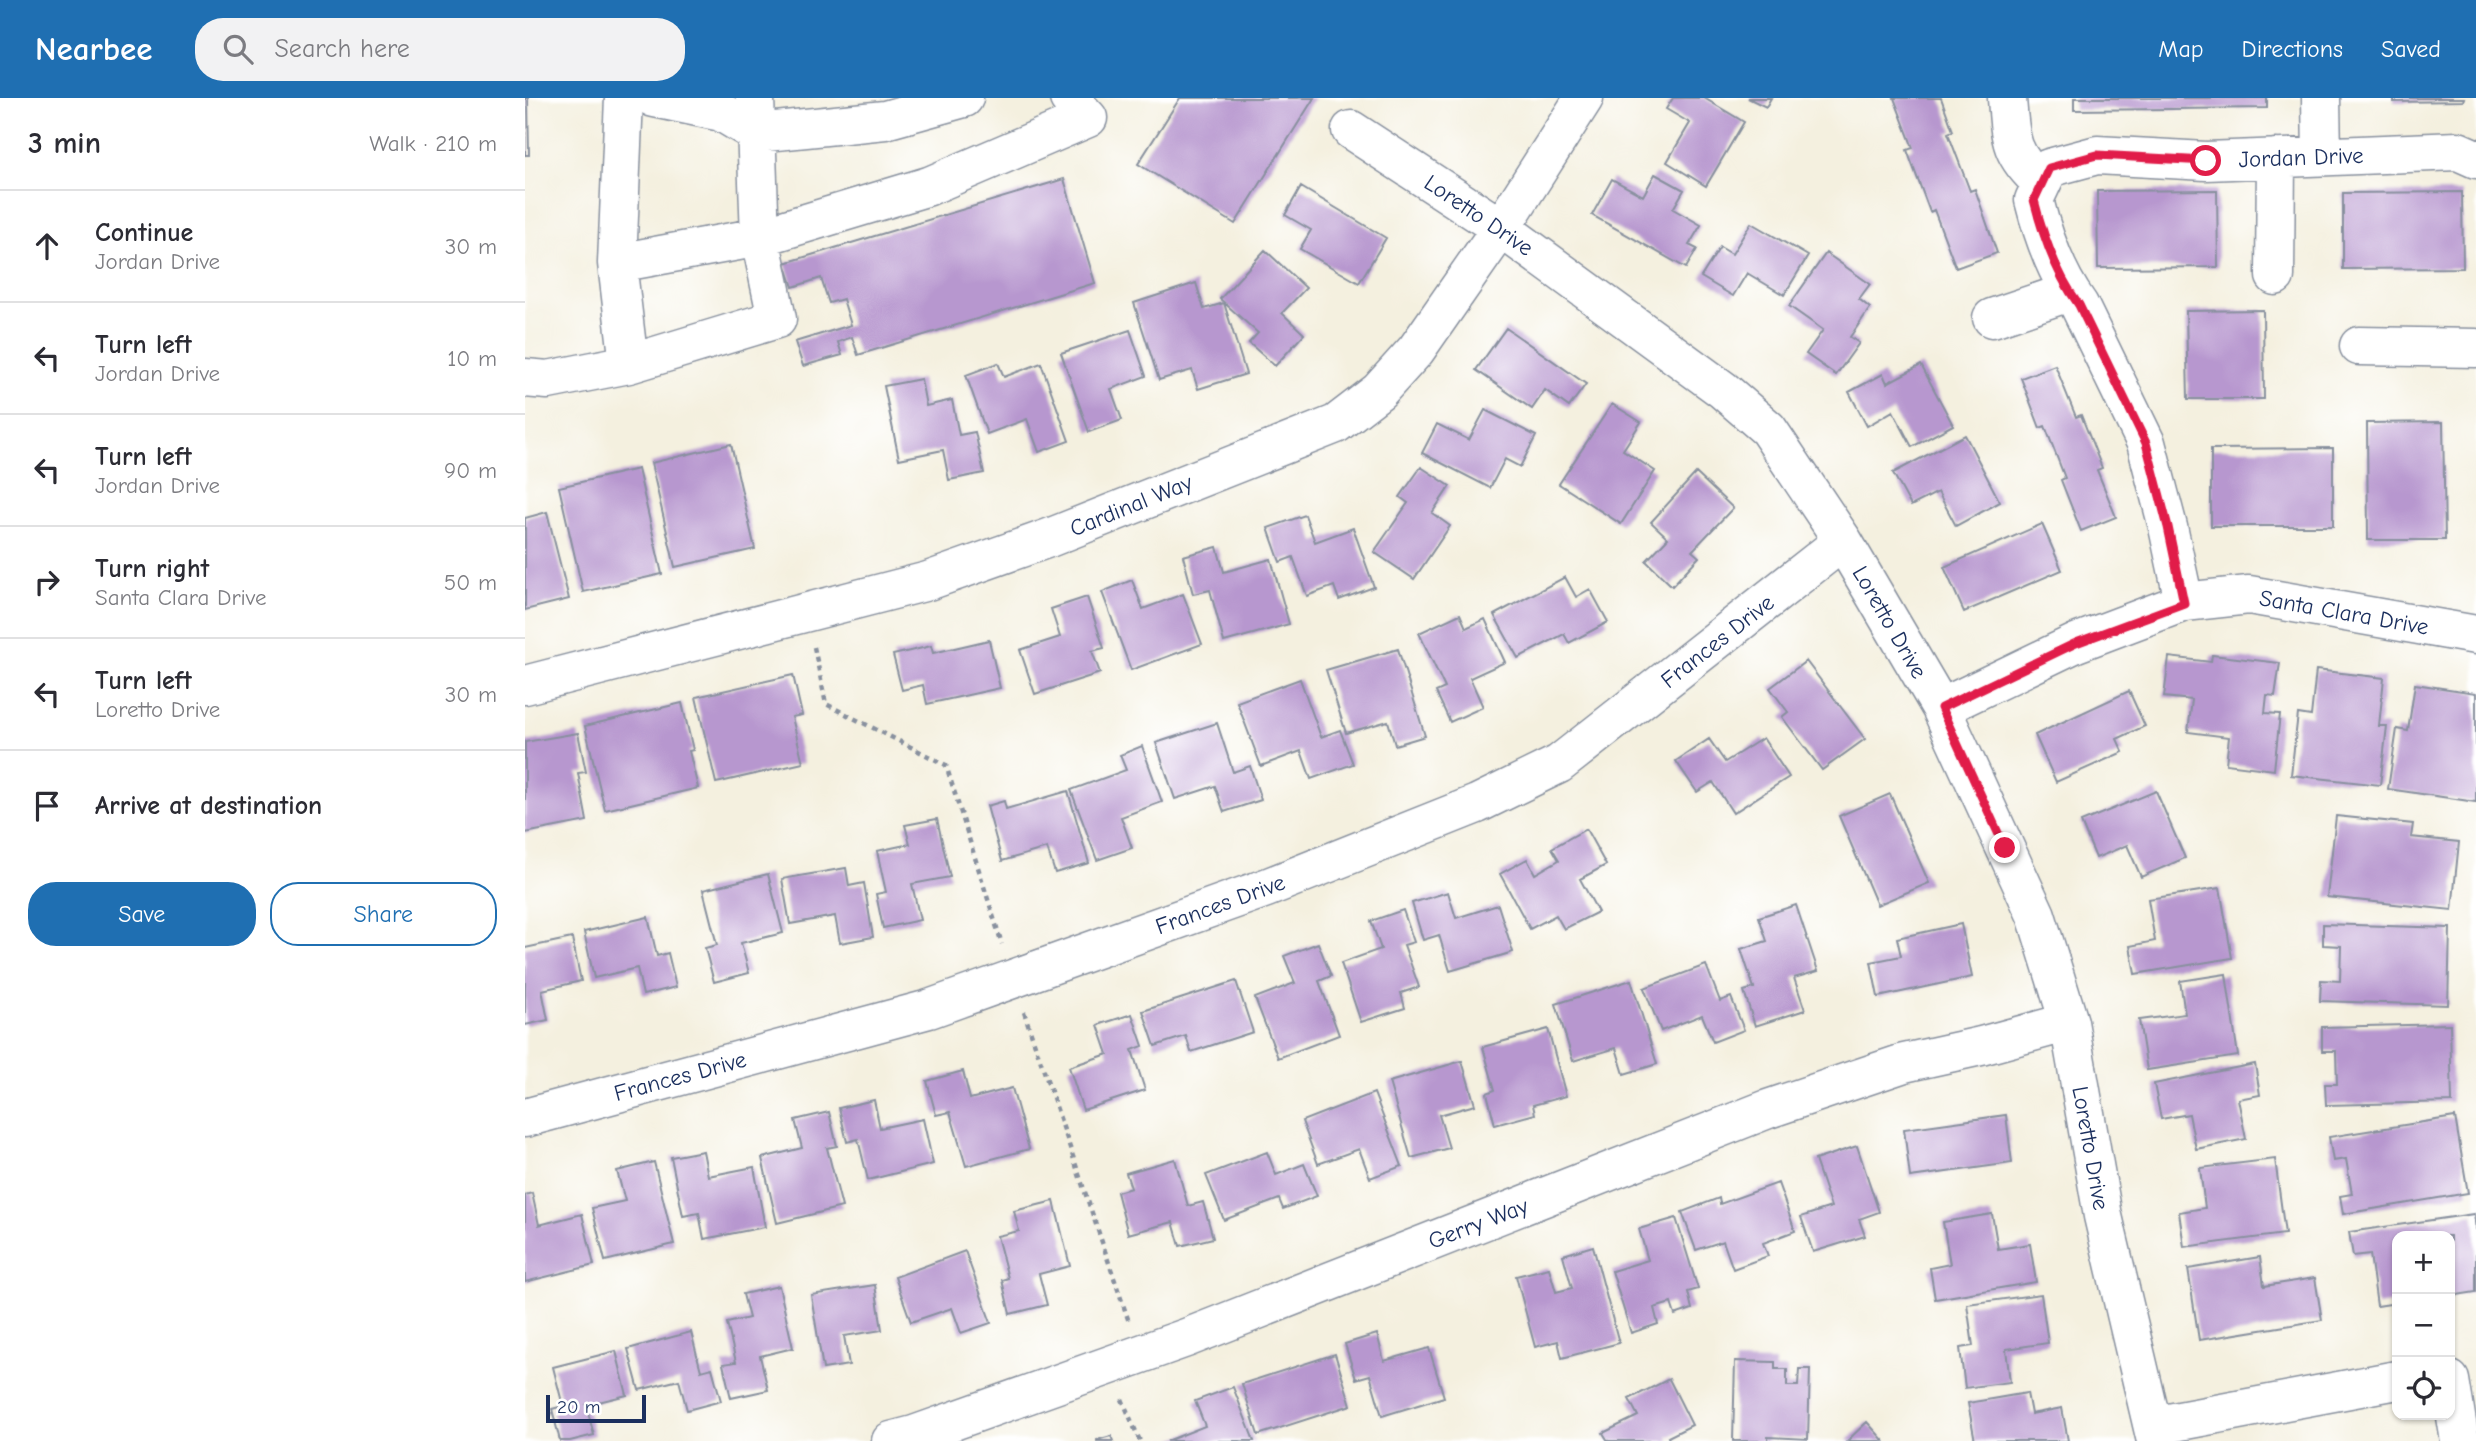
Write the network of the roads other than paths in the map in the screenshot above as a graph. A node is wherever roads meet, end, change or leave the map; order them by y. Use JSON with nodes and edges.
{"nodes":[{"id":1,"x":624,"y":98,"type":"edge"},
{"id":2,"x":654,"y":98,"type":"edge"},
{"id":3,"x":964,"y":98,"type":"edge"},
{"id":4,"x":1069,"y":98,"type":"edge"},
{"id":5,"x":1584,"y":98,"type":"edge"},
{"id":6,"x":2007,"y":98,"type":"edge"},
{"id":7,"x":2321,"y":98,"type":"edge"},
{"id":8,"x":756,"y":115,"type":"edge"},
{"id":9,"x":1351,"y":130,"type":"dead end"},
{"id":10,"x":2322,"y":156,"type":"junction"},
{"id":11,"x":2276,"y":158,"type":"junction"},
{"id":12,"x":2476,"y":159,"type":"edge"},
{"id":13,"x":2042,"y":183,"type":"junction"},
{"id":14,"x":1501,"y":228,"type":"junction"},
{"id":15,"x":760,"y":237,"type":"junction"},
{"id":16,"x":617,"y":263,"type":"junction"},
{"id":17,"x":2275,"y":276,"type":"dead end"},
{"id":18,"x":2069,"y":292,"type":"junction"},
{"id":19,"x":1992,"y":318,"type":"dead end"},
{"id":20,"x":2359,"y":346,"type":"dead end"},
{"id":21,"x":2476,"y":348,"type":"edge"},
{"id":22,"x":629,"y":364,"type":"junction"},
{"id":23,"x":525,"y":379,"type":"edge"},
{"id":24,"x":1843,"y":541,"type":"junction"},
{"id":25,"x":2184,"y":603,"type":"junction"},
{"id":26,"x":2476,"y":635,"type":"edge"},
{"id":27,"x":525,"y":685,"type":"edge"},
{"id":28,"x":1941,"y":708,"type":"junction"},
{"id":29,"x":2069,"y":1023,"type":"junction"},
{"id":30,"x":525,"y":1118,"type":"edge"},
{"id":31,"x":2476,"y":1365,"type":"edge"},
{"id":32,"x":2455,"y":1369,"type":"edge"},
{"id":33,"x":2392,"y":1381,"type":"edge"},
{"id":34,"x":2455,"y":1410,"type":"edge"},
{"id":35,"x":2154,"y":1433,"type":"edge"},
{"id":36,"x":891,"y":1441,"type":"edge"},
{"id":37,"x":2460,"y":1441,"type":"edge"}],
"edges":[{"from":1,"to":16,"type":"street"},
{"from":2,"to":8,"type":"street"},
{"from":3,"to":8,"type":"street"},
{"from":4,"to":15,"type":"street"},
{"from":5,"to":14,"type":"street","name":"Cardinal Way"},
{"from":6,"to":13,"type":"street"},
{"from":7,"to":10,"type":"street"},
{"from":8,"to":15,"type":"street"},
{"from":9,"to":14,"type":"street","name":"Loretto Drive"},
{"from":10,"to":11,"type":"street","name":"Jordan Drive"},
{"from":10,"to":12,"type":"street","name":"Jordan Drive"},
{"from":11,"to":13,"type":"street","name":"Jordan Drive"},
{"from":11,"to":17,"type":"street"},
{"from":13,"to":18,"type":"street"},
{"from":14,"to":24,"type":"street","name":"Loretto Drive"},
{"from":14,"to":27,"type":"street","name":"Cardinal Way"},
{"from":15,"to":16,"type":"street"},
{"from":15,"to":22,"type":"street"},
{"from":16,"to":22,"type":"street"},
{"from":18,"to":19,"type":"street"},
{"from":18,"to":25,"type":"street"},
{"from":20,"to":21,"type":"street"},
{"from":22,"to":23,"type":"street"},
{"from":24,"to":28,"type":"street","name":"Loretto Drive"},
{"from":24,"to":30,"type":"street","name":"Frances Drive"},
{"from":25,"to":26,"type":"street","name":"Santa Clara Drive"},
{"from":25,"to":28,"type":"street","name":"Santa Clara Drive"},
{"from":28,"to":29,"type":"street","name":"Loretto Drive"},
{"from":29,"to":35,"type":"street","name":"Loretto Drive"},
{"from":29,"to":36,"type":"street","name":"Gerry Way"},
{"from":31,"to":32,"type":"street"},
{"from":33,"to":35,"type":"street"},
{"from":34,"to":37,"type":"street"}]}
